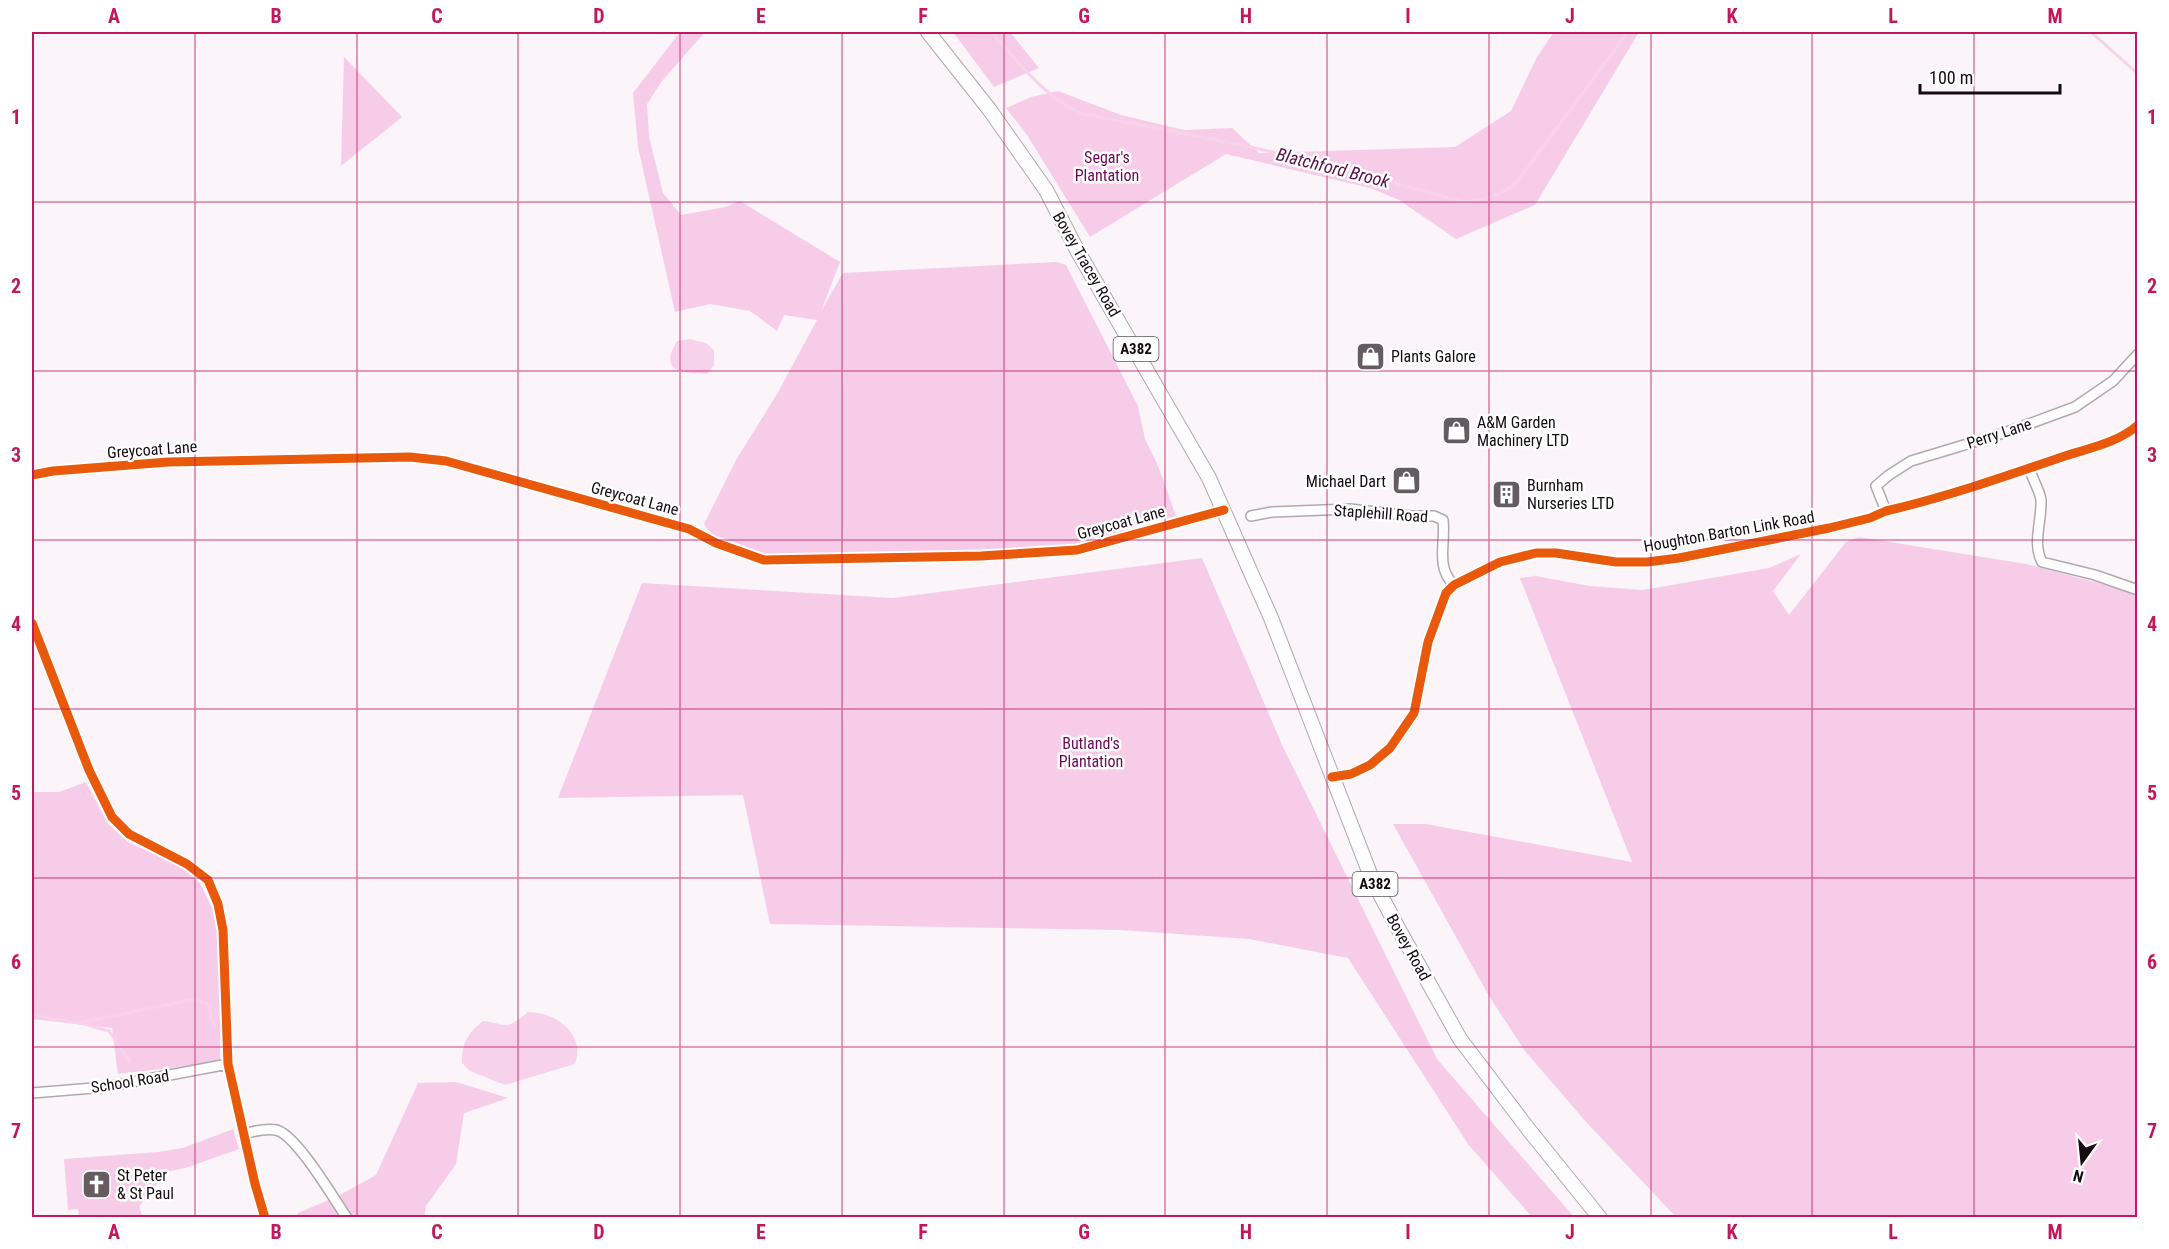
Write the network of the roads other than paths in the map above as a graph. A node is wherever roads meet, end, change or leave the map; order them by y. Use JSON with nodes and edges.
{"nodes":[{"id":1,"x":928,"y":32,"type":"edge"},
{"id":2,"x":2138,"y":354,"type":"edge"},
{"id":3,"x":2138,"y":425,"type":"edge"},
{"id":4,"x":2030,"y":469,"type":"junction"},
{"id":5,"x":32,"y":475,"type":"edge"},
{"id":6,"x":1224,"y":510,"type":"junction"},
{"id":7,"x":1886,"y":511,"type":"junction"},
{"id":8,"x":1251,"y":516,"type":"dead end"},
{"id":9,"x":1454,"y":585,"type":"junction"},
{"id":10,"x":2138,"y":590,"type":"edge"},
{"id":11,"x":32,"y":623,"type":"edge"},
{"id":12,"x":1332,"y":777,"type":"junction"},
{"id":13,"x":228,"y":1064,"type":"junction"},
{"id":14,"x":32,"y":1093,"type":"edge"},
{"id":15,"x":243,"y":1134,"type":"junction"},
{"id":16,"x":265,"y":1218,"type":"edge"},
{"id":17,"x":347,"y":1218,"type":"edge"},
{"id":18,"x":1600,"y":1218,"type":"edge"}],
"edges":[{"from":1,"to":6,"type":"main road","name":"Bovey Tracey Road","number":"A382"},
{"from":2,"to":7,"type":"street","name":"Perry Lane"},
{"from":3,"to":4,"type":"street","name":"Houghton Barton Link Road"},
{"from":4,"to":7,"type":"street","name":"Houghton Barton Link Road"},
{"from":4,"to":10,"type":"street"},
{"from":5,"to":6,"type":"street","name":"Greycoat Lane"},
{"from":6,"to":12,"type":"main road","name":"Bovey Road","number":"A382"},
{"from":7,"to":9,"type":"street","name":"Houghton Barton Link Road"},
{"from":8,"to":9,"type":"street","name":"Staplehill Road"},
{"from":9,"to":12,"type":"street"},
{"from":11,"to":13,"type":"street"},
{"from":12,"to":18,"type":"main road","name":"Bovey Road","number":"A382"},
{"from":13,"to":14,"type":"street","name":"School Road"},
{"from":13,"to":15,"type":"street"},
{"from":15,"to":16,"type":"street"},
{"from":15,"to":17,"type":"street"}]}
